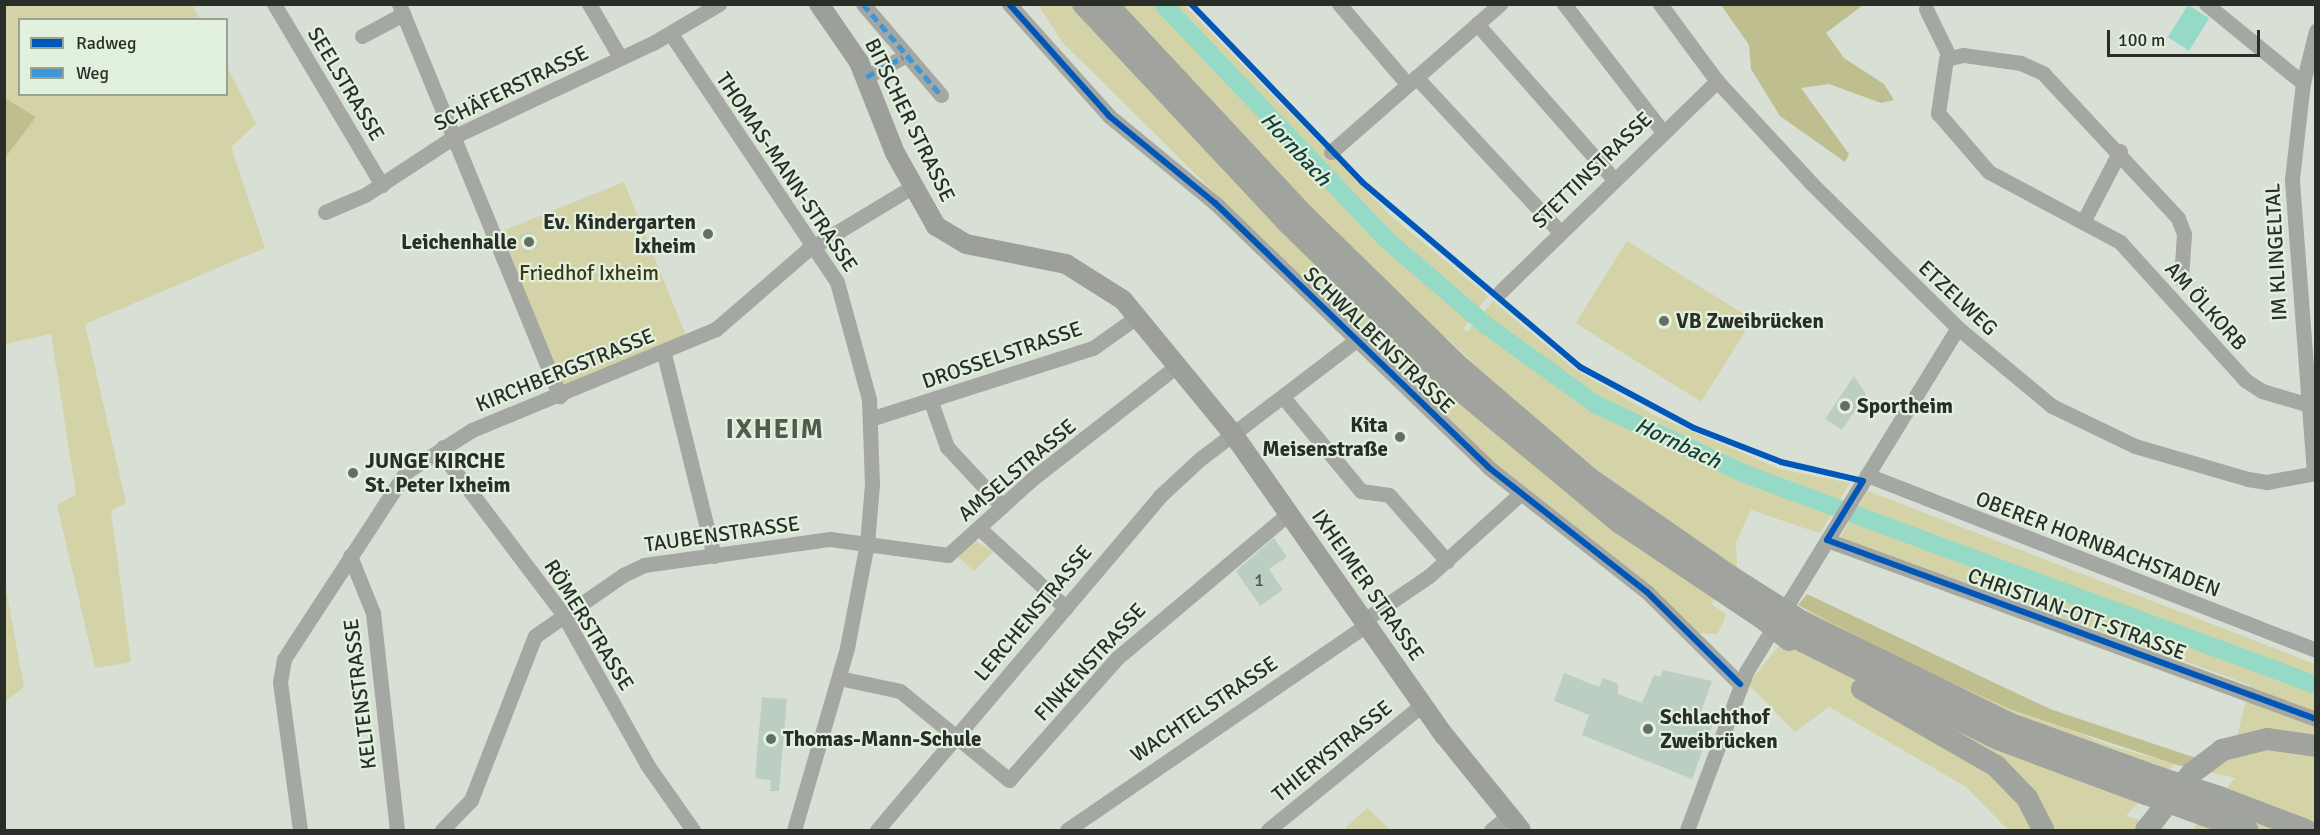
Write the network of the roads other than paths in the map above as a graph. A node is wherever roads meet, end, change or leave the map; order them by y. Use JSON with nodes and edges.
{"nodes":[{"id":1,"x":274,"y":4,"type":"edge"},
{"id":2,"x":589,"y":4,"type":"edge"},
{"id":3,"x":719,"y":4,"type":"edge"},
{"id":4,"x":819,"y":4,"type":"edge"},
{"id":5,"x":863,"y":4,"type":"edge"},
{"id":6,"x":1009,"y":4,"type":"edge"},
{"id":7,"x":1083,"y":4,"type":"edge"},
{"id":8,"x":1107,"y":4,"type":"edge"},
{"id":9,"x":1339,"y":4,"type":"edge"},
{"id":10,"x":1500,"y":4,"type":"edge"},
{"id":11,"x":1564,"y":4,"type":"edge"},
{"id":12,"x":1659,"y":4,"type":"edge"},
{"id":13,"x":2206,"y":4,"type":"edge"},
{"id":14,"x":401,"y":9,"type":"edge"},
{"id":15,"x":1926,"y":9,"type":"dead end"},
{"id":16,"x":1477,"y":24,"type":"junction"},
{"id":17,"x":2316,"y":31,"type":"edge"},
{"id":18,"x":671,"y":34,"type":"junction"},
{"id":19,"x":362,"y":36,"type":"dead end"},
{"id":20,"x":1949,"y":56,"type":"junction"},
{"id":21,"x":620,"y":57,"type":"junction"},
{"id":22,"x":903,"y":57,"type":"junction"},
{"id":23,"x":866,"y":77,"type":"junction"},
{"id":24,"x":1412,"y":81,"type":"junction"},
{"id":25,"x":1717,"y":81,"type":"junction"},
{"id":26,"x":2303,"y":83,"type":"junction"},
{"id":27,"x":941,"y":95,"type":"dead end"},
{"id":28,"x":1662,"y":130,"type":"junction"},
{"id":29,"x":455,"y":136,"type":"junction"},
{"id":30,"x":2120,"y":151,"type":"junction"},
{"id":31,"x":1331,"y":152,"type":"dead end"},
{"id":32,"x":1613,"y":178,"type":"junction"},
{"id":33,"x":382,"y":184,"type":"junction"},
{"id":34,"x":912,"y":188,"type":"junction"},
{"id":35,"x":325,"y":212,"type":"dead end"},
{"id":36,"x":2083,"y":222,"type":"junction"},
{"id":37,"x":1559,"y":231,"type":"junction"},
{"id":38,"x":815,"y":246,"type":"junction"},
{"id":39,"x":2181,"y":279,"type":"dead end"},
{"id":40,"x":1500,"y":292,"type":"dead end"},
{"id":41,"x":1138,"y":316,"type":"junction"},
{"id":42,"x":1958,"y":328,"type":"junction"},
{"id":43,"x":1356,"y":340,"type":"junction"},
{"id":44,"x":1431,"y":353,"type":"junction"},
{"id":45,"x":664,"y":354,"type":"junction"},
{"id":46,"x":1178,"y":365,"type":"junction"},
{"id":47,"x":560,"y":396,"type":"junction"},
{"id":48,"x":1283,"y":397,"type":"junction"},
{"id":49,"x":931,"y":402,"type":"junction"},
{"id":50,"x":2306,"y":404,"type":"junction"},
{"id":51,"x":870,"y":419,"type":"junction"},
{"id":52,"x":1233,"y":435,"type":"junction"},
{"id":53,"x":443,"y":447,"type":"junction"},
{"id":54,"x":2315,"y":473,"type":"edge"},
{"id":55,"x":1863,"y":481,"type":"junction"},
{"id":56,"x":1519,"y":495,"type":"junction"},
{"id":57,"x":1002,"y":506,"type":"junction"},
{"id":58,"x":1289,"y":513,"type":"junction"},
{"id":59,"x":980,"y":528,"type":"junction"},
{"id":60,"x":1829,"y":536,"type":"junction"},
{"id":61,"x":867,"y":543,"type":"junction"},
{"id":62,"x":350,"y":556,"type":"junction"},
{"id":63,"x":714,"y":556,"type":"junction"},
{"id":64,"x":1447,"y":561,"type":"junction"},
{"id":65,"x":1724,"y":584,"type":"junction"},
{"id":66,"x":1066,"y":608,"type":"junction"},
{"id":67,"x":563,"y":614,"type":"junction"},
{"id":68,"x":1365,"y":623,"type":"junction"},
{"id":69,"x":1794,"y":632,"type":"junction"},
{"id":70,"x":2316,"y":650,"type":"edge"},
{"id":71,"x":839,"y":678,"type":"junction"},
{"id":72,"x":1740,"y":684,"type":"junction"},
{"id":73,"x":1422,"y":705,"type":"junction"},
{"id":74,"x":2316,"y":718,"type":"edge"},
{"id":75,"x":955,"y":738,"type":"junction"},
{"id":76,"x":2316,"y":746,"type":"edge"},
{"id":77,"x":2316,"y":760,"type":"edge"},
{"id":78,"x":2153,"y":786,"type":"junction"},
{"id":79,"x":1514,"y":823,"type":"edge"},
{"id":80,"x":2298,"y":827,"type":"edge"},
{"id":81,"x":2316,"y":830,"type":"edge"},
{"id":82,"x":300,"y":831,"type":"edge"},
{"id":83,"x":397,"y":831,"type":"edge"},
{"id":84,"x":442,"y":831,"type":"edge"},
{"id":85,"x":693,"y":831,"type":"edge"},
{"id":86,"x":794,"y":831,"type":"edge"},
{"id":87,"x":877,"y":831,"type":"edge"},
{"id":88,"x":1066,"y":831,"type":"edge"},
{"id":89,"x":1268,"y":831,"type":"edge"},
{"id":90,"x":1491,"y":831,"type":"edge"},
{"id":91,"x":1687,"y":831,"type":"edge"},
{"id":92,"x":2043,"y":831,"type":"edge"},
{"id":93,"x":2146,"y":831,"type":"edge"},
{"id":94,"x":2161,"y":831,"type":"edge"},
{"id":95,"x":2247,"y":831,"type":"edge"}],
"edges":[{"from":1,"to":33,"type":"street","name":"SEELSTRASSE"},
{"from":2,"to":21,"type":"street"},
{"from":3,"to":18,"type":"street","name":"SCHÄFERSTRASSE"},
{"from":4,"to":23,"type":"main road","name":"BITSCHER STRASSE"},
{"from":5,"to":22,"type":"street"},
{"from":6,"to":43,"type":"street","name":"SCHWALBENSTRASSE"},
{"from":7,"to":44,"type":"highway"},
{"from":8,"to":44,"type":"highway"},
{"from":9,"to":24,"type":"street"},
{"from":10,"to":16,"type":"street"},
{"from":11,"to":28,"type":"street"},
{"from":12,"to":25,"type":"street","name":"ETZELWEG"},
{"from":13,"to":26,"type":"street"},
{"from":14,"to":19,"type":"street"},
{"from":14,"to":29,"type":"street"},
{"from":15,"to":20,"type":"street"},
{"from":16,"to":24,"type":"street"},
{"from":16,"to":32,"type":"street"},
{"from":17,"to":26,"type":"street","name":"IM KLINGELTAL"},
{"from":18,"to":21,"type":"street","name":"SCHÄFERSTRASSE"},
{"from":18,"to":38,"type":"street","name":"THOMAS-MANN-STRASSE"},
{"from":20,"to":30,"type":"street","name":"AM ÖLKORB"},
{"from":20,"to":36,"type":"street","name":"AM ÖLKORB"},
{"from":21,"to":29,"type":"street","name":"SCHÄFERSTRASSE"},
{"from":22,"to":23,"type":"street"},
{"from":22,"to":27,"type":"street"},
{"from":23,"to":34,"type":"main road","name":"BITSCHER STRASSE"},
{"from":24,"to":31,"type":"street"},
{"from":24,"to":37,"type":"street"},
{"from":25,"to":28,"type":"street","name":"STETTINSTRASSE"},
{"from":25,"to":42,"type":"street","name":"ETZELWEG"},
{"from":26,"to":50,"type":"street","name":"IM KLINGELTAL"},
{"from":28,"to":32,"type":"street","name":"STETTINSTRASSE"},
{"from":29,"to":33,"type":"street","name":"SCHÄFERSTRASSE"},
{"from":29,"to":47,"type":"street"},
{"from":30,"to":36,"type":"street"},
{"from":30,"to":39,"type":"street","name":"AM ÖLKORB"},
{"from":32,"to":37,"type":"street","name":"STETTINSTRASSE"},
{"from":33,"to":35,"type":"street","name":"SCHÄFERSTRASSE"},
{"from":34,"to":38,"type":"street","name":"KIRCHBERGSTRASSE"},
{"from":34,"to":41,"type":"main road","name":"BITSCHER STRASSE"},
{"from":36,"to":50,"type":"street","name":"AM ÖLKORB"},
{"from":37,"to":40,"type":"street","name":"STETTINSTRASSE"},
{"from":38,"to":45,"type":"street","name":"KIRCHBERGSTRASSE"},
{"from":38,"to":51,"type":"street","name":"THOMAS-MANN-STRASSE"},
{"from":41,"to":46,"type":"main road","name":"BITSCHER STRASSE"},
{"from":41,"to":49,"type":"street","name":"DROSSELSTRASSE"},
{"from":42,"to":54,"type":"street","name":"ETZELWEG"},
{"from":42,"to":55,"type":"street"},
{"from":43,"to":48,"type":"street","name":"LERCHENSTRASSE"},
{"from":43,"to":56,"type":"street","name":"SCHWALBENSTRASSE"},
{"from":44,"to":65,"type":"highway"},
{"from":45,"to":47,"type":"street","name":"KIRCHBERGSTRASSE"},
{"from":45,"to":63,"type":"street"},
{"from":46,"to":52,"type":"main road","name":"IXHEIMER STRASSE"},
{"from":46,"to":57,"type":"street","name":"AMSELSTRASSE"},
{"from":47,"to":53,"type":"street","name":"KIRCHBERGSTRASSE"},
{"from":48,"to":52,"type":"street","name":"LERCHENSTRASSE"},
{"from":48,"to":64,"type":"street"},
{"from":49,"to":51,"type":"street","name":"DROSSELSTRASSE"},
{"from":49,"to":57,"type":"street"},
{"from":50,"to":54,"type":"street","name":"IM KLINGELTAL"},
{"from":51,"to":61,"type":"street","name":"THOMAS-MANN-STRASSE"},
{"from":52,"to":58,"type":"main road","name":"IXHEIMER STRASSE"},
{"from":52,"to":66,"type":"street","name":"LERCHENSTRASSE"},
{"from":53,"to":62,"type":"street","name":"KIRCHBERGSTRASSE"},
{"from":53,"to":67,"type":"street","name":"RÖMERSTRASSE"},
{"from":55,"to":60,"type":"street"},
{"from":55,"to":70,"type":"street","name":"OBERER HORNBACHSTADEN"},
{"from":56,"to":64,"type":"street","name":"WACHTELSTRASSE"},
{"from":56,"to":72,"type":"street","name":"SCHWALBENSTRASSE"},
{"from":57,"to":59,"type":"street","name":"AMSELSTRASSE"},
{"from":58,"to":68,"type":"main road","name":"IXHEIMER STRASSE"},
{"from":58,"to":75,"type":"street","name":"FINKENSTRASSE"},
{"from":59,"to":61,"type":"street","name":"AMSELSTRASSE"},
{"from":59,"to":66,"type":"street"},
{"from":60,"to":72,"type":"street"},
{"from":60,"to":74,"type":"street","name":"CHRISTIAN-OTT-STRASSE"},
{"from":61,"to":63,"type":"street","name":"TAUBENSTRASSE"},
{"from":61,"to":71,"type":"street","name":"THOMAS-MANN-STRASSE"},
{"from":62,"to":82,"type":"street","name":"KIRCHBERGSTRASSE"},
{"from":62,"to":83,"type":"street","name":"KELTENSTRASSE"},
{"from":63,"to":67,"type":"street","name":"TAUBENSTRASSE"},
{"from":64,"to":68,"type":"street","name":"WACHTELSTRASSE"},
{"from":65,"to":69,"type":"highway","bridge":true},
{"from":65,"to":69,"type":"highway","bridge":true},
{"from":66,"to":75,"type":"street","name":"LERCHENSTRASSE"},
{"from":67,"to":84,"type":"street","name":"TAUBENSTRASSE"},
{"from":67,"to":85,"type":"street","name":"RÖMERSTRASSE"},
{"from":68,"to":73,"type":"main road","name":"IXHEIMER STRASSE"},
{"from":68,"to":88,"type":"street","name":"WACHTELSTRASSE"},
{"from":69,"to":78,"type":"highway"},
{"from":69,"to":92,"type":"highway"},
{"from":71,"to":75,"type":"street"},
{"from":71,"to":86,"type":"street","name":"THOMAS-MANN-STRASSE"},
{"from":72,"to":91,"type":"street"},
{"from":73,"to":79,"type":"main road","name":"IXHEIMER STRASSE"},
{"from":73,"to":89,"type":"street","name":"THIERYSTRASSE"},
{"from":75,"to":87,"type":"street","name":"LERCHENSTRASSE"},
{"from":76,"to":93,"type":"highway"},
{"from":77,"to":94,"type":"highway"},
{"from":78,"to":80,"type":"highway","bridge":true},
{"from":78,"to":95,"type":"highway","bridge":true},
{"from":79,"to":90,"type":"street"},
{"from":80,"to":81,"type":"highway"}]}
